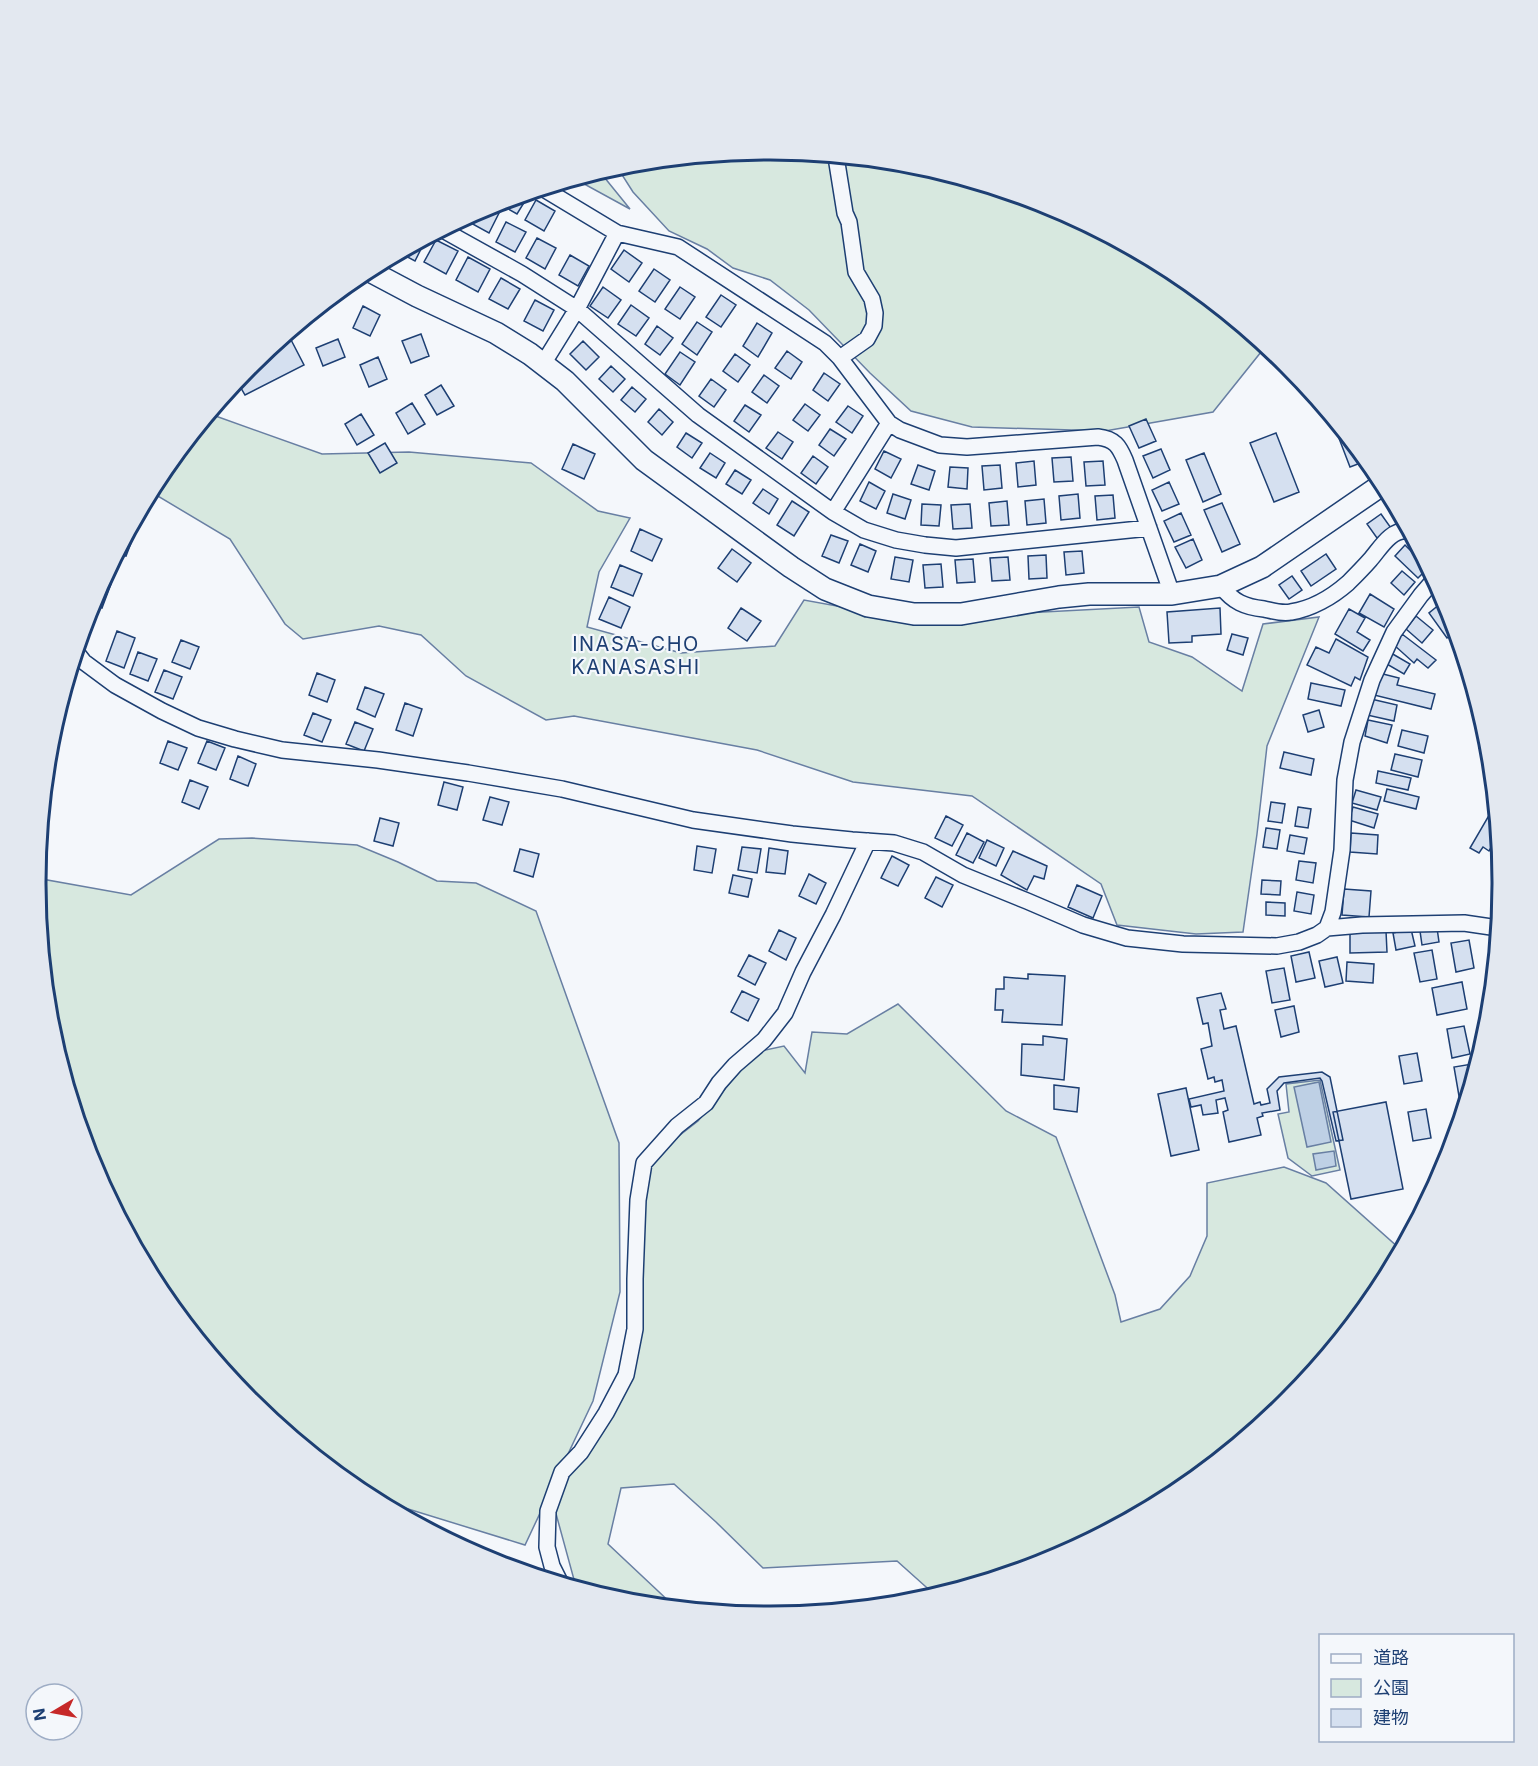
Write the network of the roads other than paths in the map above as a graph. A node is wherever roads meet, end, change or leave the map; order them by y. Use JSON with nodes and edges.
{"nodes":[{"id":1,"x":837,"y":164,"type":"edge"},
{"id":2,"x":553,"y":194,"type":"edge"},
{"id":3,"x":617,"y":233,"type":"junction"},
{"id":4,"x":451,"y":234,"type":"edge"},
{"id":5,"x":378,"y":276,"type":"edge"},
{"id":6,"x":577,"y":309,"type":"junction"},
{"id":7,"x":840,"y":358,"type":"junction"},
{"id":8,"x":543,"y":364,"type":"junction"},
{"id":9,"x":889,"y":423,"type":"junction"},
{"id":10,"x":1375,"y":490,"type":"edge"},
{"id":11,"x":833,"y":512,"type":"junction"},
{"id":12,"x":1149,"y":528,"type":"junction"},
{"id":13,"x":1400,"y":532,"type":"edge"},
{"id":14,"x":1221,"y":586,"type":"junction"},
{"id":15,"x":1428,"y":587,"type":"edge"},
{"id":16,"x":1172,"y":594,"type":"junction"},
{"id":17,"x":82,"y":660,"type":"edge"},
{"id":18,"x":868,"y":841,"type":"junction"},
{"id":19,"x":1490,"y":927,"type":"edge"},
{"id":20,"x":1327,"y":928,"type":"junction"},
{"id":21,"x":555,"y":1573,"type":"edge"}],
"edges":[{"from":1,"to":7,"type":"street"},
{"from":2,"to":3,"type":"street"},
{"from":3,"to":6,"type":"street"},
{"from":3,"to":7,"type":"street"},
{"from":4,"to":6,"type":"street"},
{"from":5,"to":8,"type":"street"},
{"from":6,"to":8,"type":"street"},
{"from":6,"to":11,"type":"street"},
{"from":7,"to":9,"type":"street"},
{"from":8,"to":16,"type":"street"},
{"from":9,"to":11,"type":"street"},
{"from":9,"to":12,"type":"street"},
{"from":10,"to":14,"type":"street"},
{"from":11,"to":12,"type":"street"},
{"from":12,"to":16,"type":"street"},
{"from":13,"to":14,"type":"street"},
{"from":14,"to":16,"type":"street"},
{"from":15,"to":20,"type":"street"},
{"from":17,"to":18,"type":"street"},
{"from":18,"to":20,"type":"street"},
{"from":18,"to":21,"type":"street"},
{"from":19,"to":20,"type":"street"}]}
